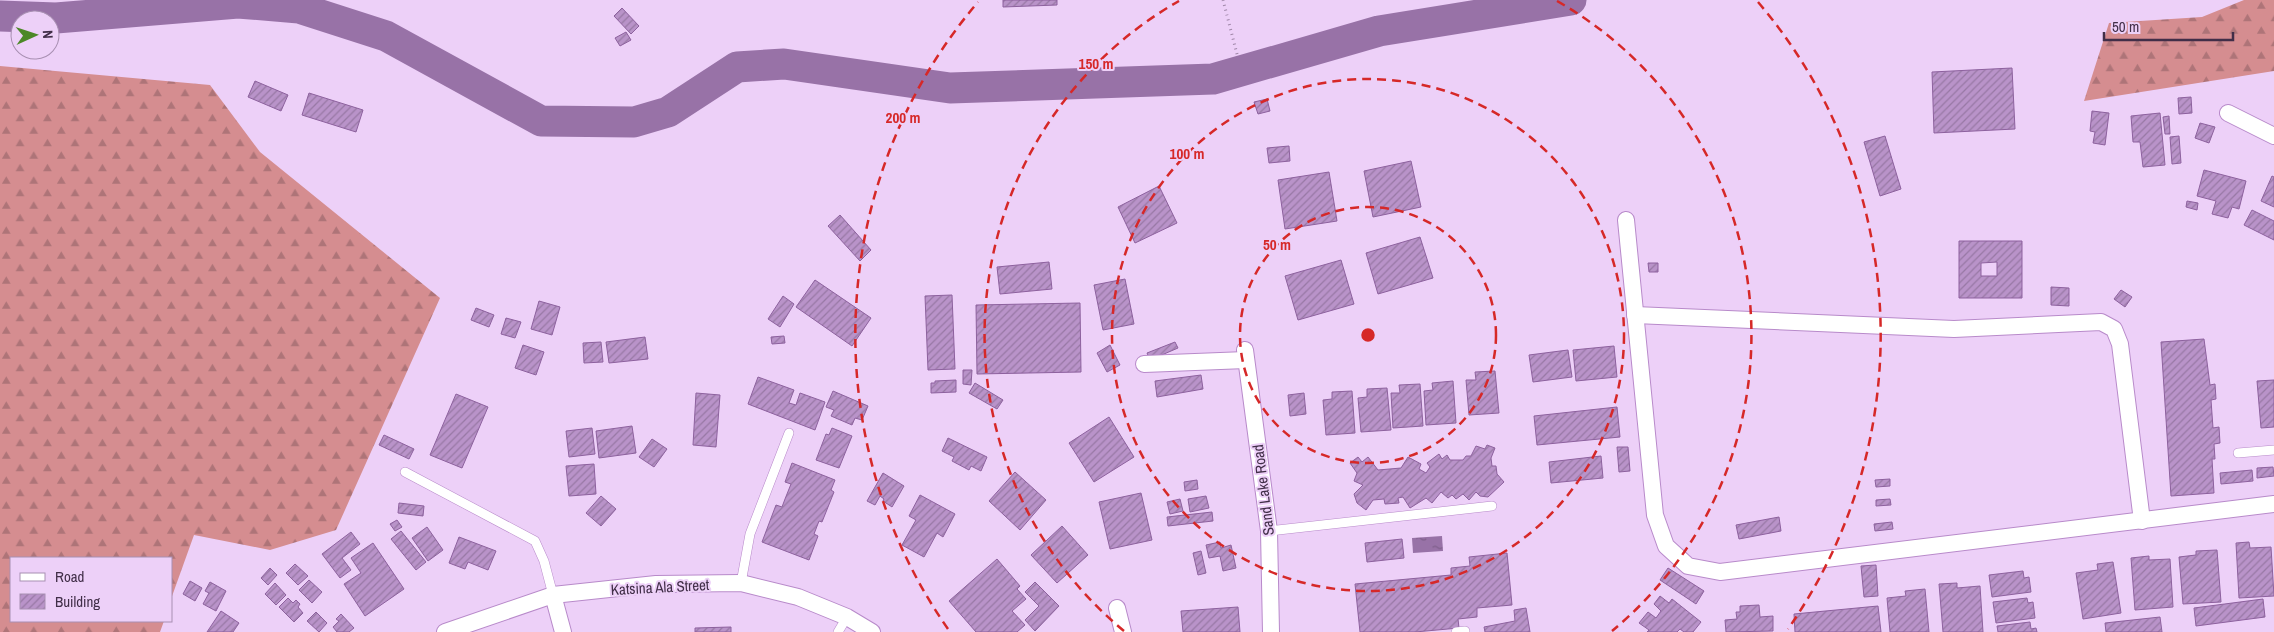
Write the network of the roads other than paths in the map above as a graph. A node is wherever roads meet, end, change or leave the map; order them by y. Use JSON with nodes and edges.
{"nodes":[{"id":1,"x":2228,"y":113,"type":"dead end"},
{"id":2,"x":2274,"y":136,"type":"edge"},
{"id":3,"x":1626,"y":220,"type":"dead end"},
{"id":4,"x":1635,"y":315,"type":"junction"},
{"id":5,"x":1144,"y":364,"type":"dead end"},
{"id":6,"x":789,"y":433,"type":"dead end"},
{"id":7,"x":2274,"y":450,"type":"edge"},
{"id":8,"x":2238,"y":453,"type":"dead end"},
{"id":9,"x":405,"y":472,"type":"dead end"},
{"id":10,"x":2274,"y":504,"type":"edge"},
{"id":11,"x":1492,"y":506,"type":"dead end"},
{"id":12,"x":2142,"y":521,"type":"junction"},
{"id":13,"x":1269,"y":531,"type":"junction"},
{"id":14,"x":741,"y":583,"type":"junction"},
{"id":15,"x":553,"y":596,"type":"junction"},
{"id":16,"x":1117,"y":608,"type":"dead end"},
{"id":17,"x":847,"y":617,"type":"junction"},
{"id":18,"x":445,"y":632,"type":"edge"},
{"id":19,"x":563,"y":632,"type":"edge"},
{"id":20,"x":838,"y":632,"type":"edge"},
{"id":21,"x":872,"y":632,"type":"edge"},
{"id":22,"x":1123,"y":632,"type":"edge"},
{"id":23,"x":1271,"y":632,"type":"edge"}],
"edges":[{"from":1,"to":2,"type":"street"},
{"from":3,"to":4,"type":"street"},
{"from":4,"to":12,"type":"street"},
{"from":4,"to":12,"type":"street"},
{"from":5,"to":13,"type":"street","name":"Sand Lake Road"},
{"from":6,"to":14,"type":"lane"},
{"from":7,"to":8,"type":"lane"},
{"from":9,"to":15,"type":"lane"},
{"from":10,"to":12,"type":"street"},
{"from":11,"to":13,"type":"lane"},
{"from":13,"to":23,"type":"street","name":"Sand Lake Road"},
{"from":14,"to":15,"type":"street","name":"Katsina Ala Street"},
{"from":14,"to":17,"type":"street","name":"Katsina Ala Street"},
{"from":15,"to":18,"type":"street","name":"Katsina Ala Street"},
{"from":15,"to":19,"type":"street"},
{"from":16,"to":22,"type":"street"},
{"from":17,"to":20,"type":"lane"},
{"from":17,"to":21,"type":"street","name":"Katsina Ala Street"}]}
